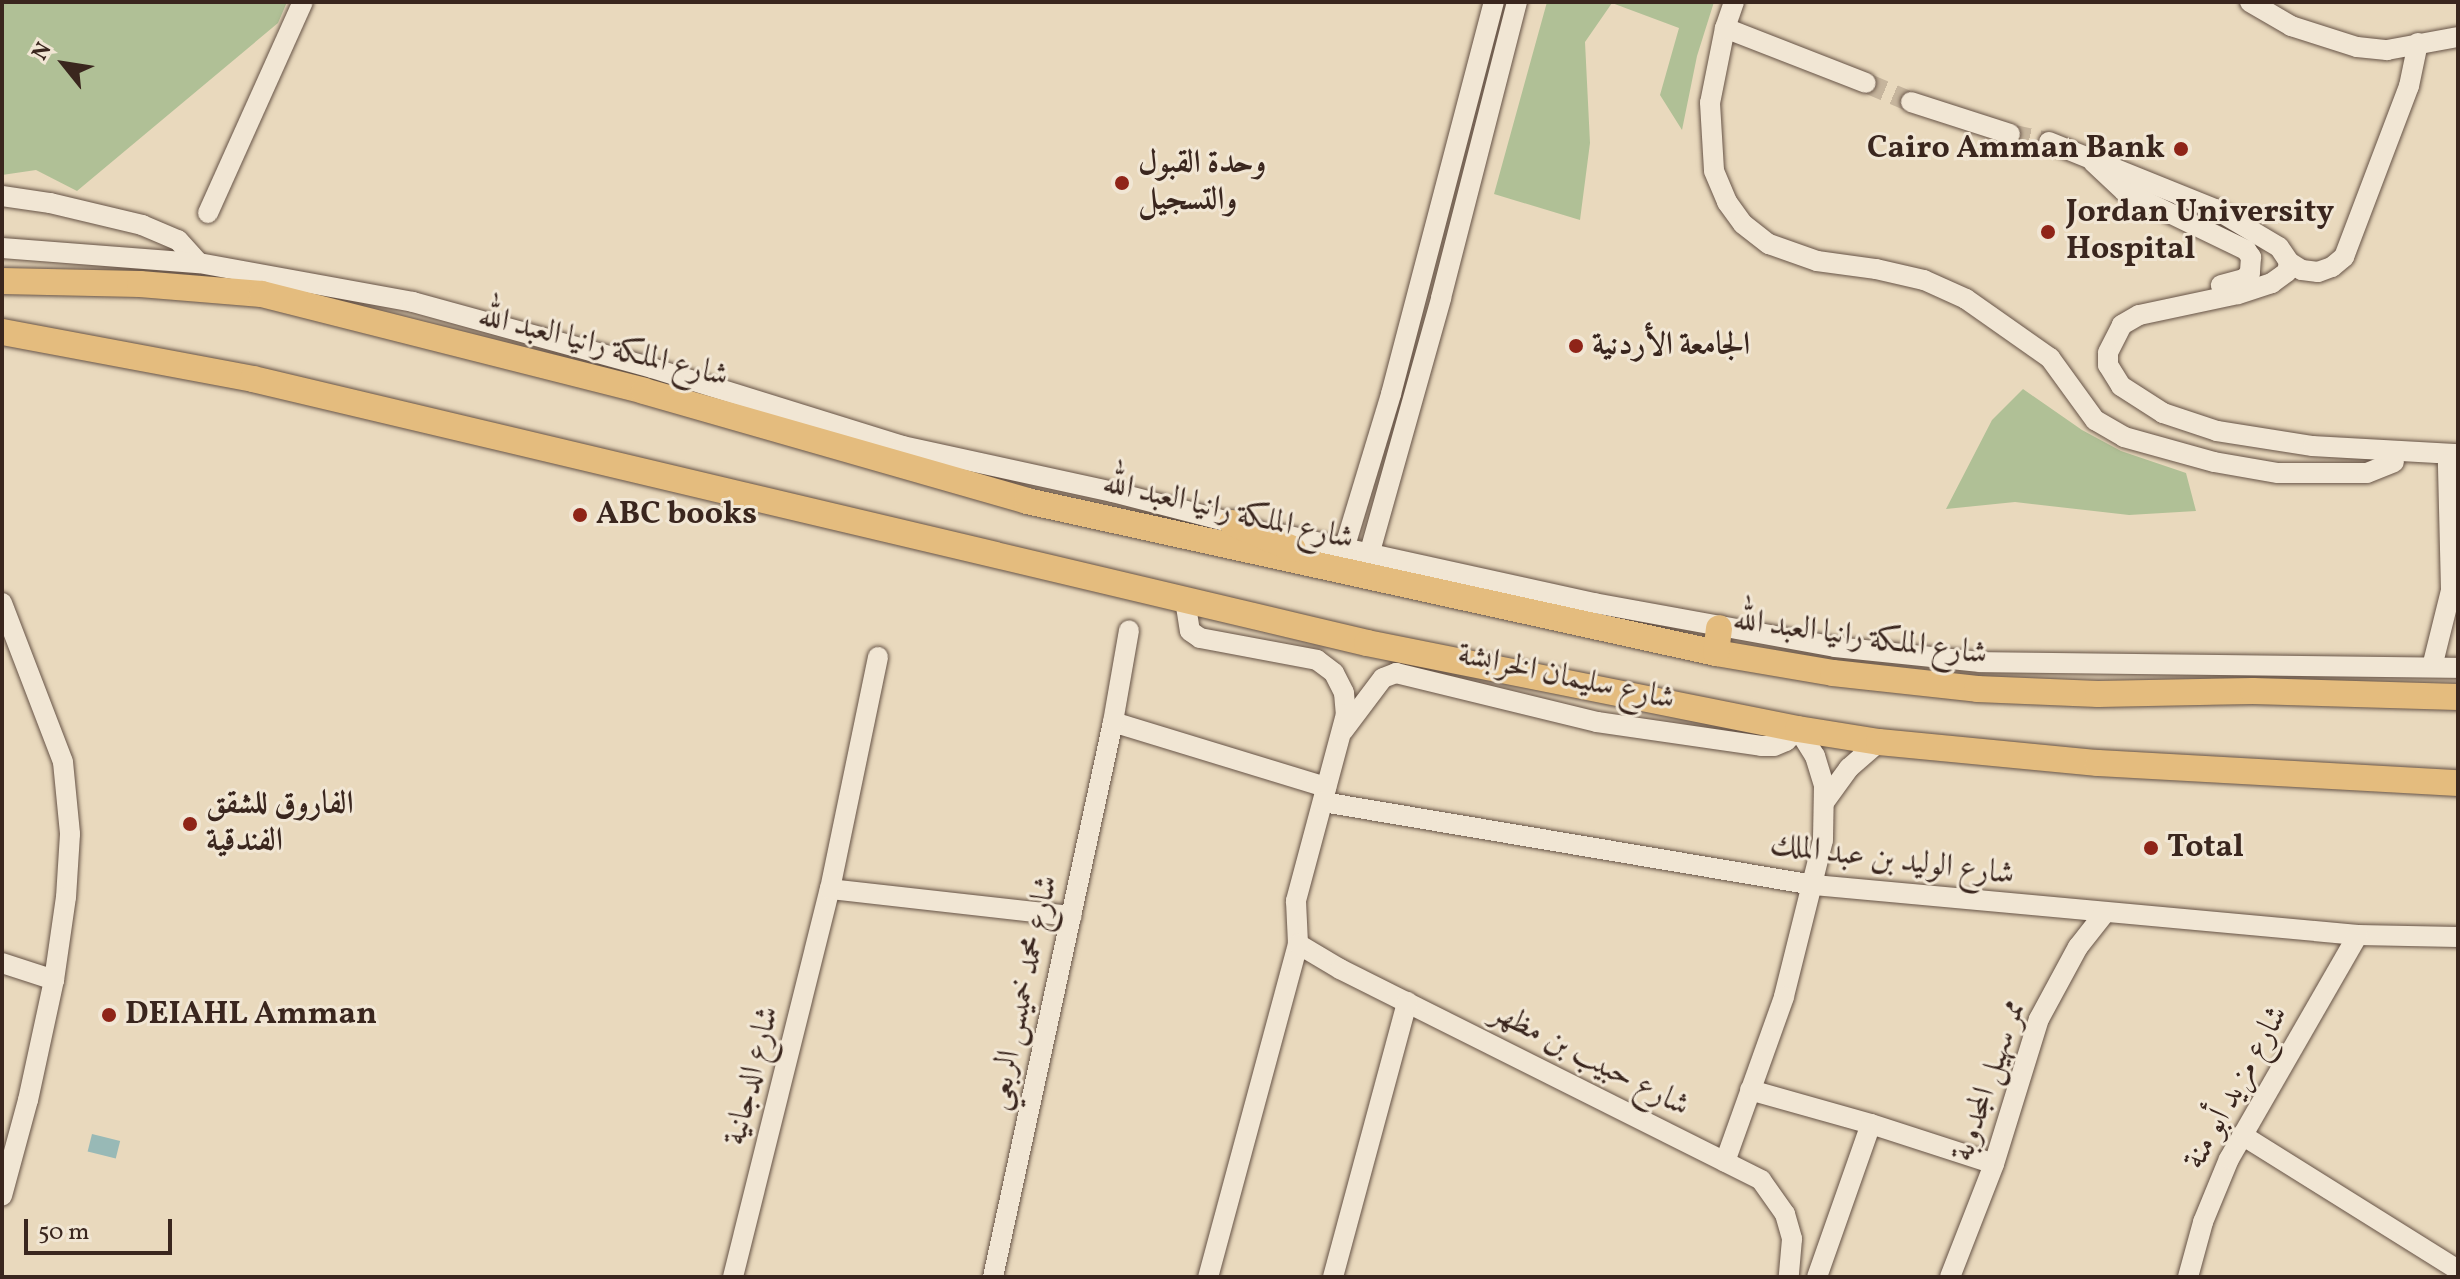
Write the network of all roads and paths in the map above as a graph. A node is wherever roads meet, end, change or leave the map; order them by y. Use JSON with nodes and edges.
{"nodes":[{"id":1,"x":303,"y":2,"type":"edge"},
{"id":2,"x":1494,"y":2,"type":"edge"},
{"id":3,"x":1517,"y":2,"type":"edge"},
{"id":4,"x":1734,"y":2,"type":"edge"},
{"id":5,"x":2250,"y":2,"type":"edge"},
{"id":6,"x":1725,"y":28,"type":"junction"},
{"id":7,"x":2458,"y":37,"type":"edge"},
{"id":8,"x":2418,"y":43,"type":"junction"},
{"id":9,"x":1866,"y":83,"type":"tunnel mouth"},
{"id":10,"x":1911,"y":102,"type":"tunnel mouth"},
{"id":11,"x":2010,"y":134,"type":"tunnel mouth"},
{"id":12,"x":2049,"y":142,"type":"tunnel mouth"},
{"id":13,"x":2093,"y":162,"type":"junction"},
{"id":14,"x":2,"y":196,"type":"edge"},
{"id":15,"x":208,"y":213,"type":"dead end"},
{"id":16,"x":2266,"y":239,"type":"junction"},
{"id":17,"x":2,"y":248,"type":"edge"},
{"id":18,"x":2251,"y":257,"type":"junction"},
{"id":19,"x":2289,"y":262,"type":"junction"},
{"id":20,"x":199,"y":263,"type":"junction"},
{"id":21,"x":2,"y":281,"type":"edge"},
{"id":22,"x":2,"y":332,"type":"edge"},
{"id":23,"x":2455,"y":461,"type":"edge"},
{"id":24,"x":2394,"y":462,"type":"junction"},
{"id":25,"x":1232,"y":523,"type":"junction"},
{"id":26,"x":1344,"y":549,"type":"junction"},
{"id":27,"x":1364,"y":566,"type":"junction"},
{"id":28,"x":1185,"y":600,"type":"junction"},
{"id":29,"x":2,"y":603,"type":"edge"},
{"id":30,"x":1129,"y":630,"type":"dead end"},
{"id":31,"x":9,"y":638,"type":"edge"},
{"id":32,"x":1717,"y":640,"type":"junction"},
{"id":33,"x":878,"y":657,"type":"dead end"},
{"id":34,"x":2432,"y":667,"type":"junction"},
{"id":35,"x":2458,"y":668,"type":"edge"},
{"id":36,"x":2458,"y":697,"type":"edge"},
{"id":37,"x":1113,"y":722,"type":"junction"},
{"id":38,"x":1798,"y":729,"type":"junction"},
{"id":39,"x":1343,"y":731,"type":"junction"},
{"id":40,"x":1879,"y":742,"type":"junction"},
{"id":41,"x":2458,"y":783,"type":"edge"},
{"id":42,"x":1325,"y":795,"type":"junction"},
{"id":43,"x":1825,"y":801,"type":"junction"},
{"id":44,"x":1814,"y":885,"type":"junction"},
{"id":45,"x":830,"y":889,"type":"junction"},
{"id":46,"x":2104,"y":914,"type":"junction"},
{"id":47,"x":1071,"y":916,"type":"junction"},
{"id":48,"x":2358,"y":935,"type":"junction"},
{"id":49,"x":2458,"y":937,"type":"edge"},
{"id":50,"x":1298,"y":944,"type":"junction"},
{"id":51,"x":2,"y":963,"type":"edge"},
{"id":52,"x":54,"y":980,"type":"junction"},
{"id":53,"x":1407,"y":1002,"type":"junction"},
{"id":54,"x":1750,"y":1090,"type":"junction"},
{"id":55,"x":1871,"y":1124,"type":"junction"},
{"id":56,"x":2242,"y":1135,"type":"junction"},
{"id":57,"x":1725,"y":1162,"type":"junction"},
{"id":58,"x":1994,"y":1164,"type":"junction"},
{"id":59,"x":2,"y":1196,"type":"edge"},
{"id":60,"x":2457,"y":1274,"type":"edge"},
{"id":61,"x":1795,"y":1275,"type":"edge"},
{"id":62,"x":733,"y":1277,"type":"edge"},
{"id":63,"x":993,"y":1277,"type":"edge"},
{"id":64,"x":1208,"y":1277,"type":"edge"},
{"id":65,"x":1333,"y":1277,"type":"edge"},
{"id":66,"x":1817,"y":1277,"type":"edge"},
{"id":67,"x":1950,"y":1277,"type":"edge"},
{"id":68,"x":2188,"y":1277,"type":"edge"}],
"edges":[{"from":1,"to":15,"type":"street"},
{"from":2,"to":26,"type":"street"},
{"from":3,"to":27,"type":"street"},
{"from":4,"to":6,"type":"street"},
{"from":5,"to":8,"type":"street"},
{"from":6,"to":9,"type":"street"},
{"from":6,"to":24,"type":"street"},
{"from":7,"to":8,"type":"street"},
{"from":8,"to":19,"type":"street"},
{"from":10,"to":11,"type":"street"},
{"from":12,"to":13,"type":"street"},
{"from":13,"to":16,"type":"street"},
{"from":13,"to":18,"type":"street"},
{"from":14,"to":20,"type":"street"},
{"from":16,"to":18,"type":"street"},
{"from":16,"to":19,"type":"street"},
{"from":17,"to":20,"type":"street"},
{"from":18,"to":24,"type":"street"},
{"from":19,"to":23,"type":"street"},
{"from":20,"to":25,"type":"street"},
{"from":21,"to":27,"type":"main road","name":"شارع الملكة رانيا العبد الله"},
{"from":22,"to":28,"type":"main road"},
{"from":23,"to":24,"type":"street"},
{"from":23,"to":34,"type":"street"},
{"from":25,"to":26,"type":"street"},
{"from":25,"to":27,"type":"main road"},
{"from":26,"to":27,"type":"street"},
{"from":27,"to":32,"type":"main road","name":"شارع الملكة رانيا العبد الله"},
{"from":28,"to":38,"type":"main road"},
{"from":28,"to":39,"type":"street","name":"شارع سليمان الخرابشة"},
{"from":29,"to":31,"type":"street"},
{"from":30,"to":37,"type":"street","name":"شارع محمد خميس الربعي"},
{"from":31,"to":52,"type":"street"},
{"from":32,"to":34,"type":"street"},
{"from":32,"to":36,"type":"main road","name":"شارع الملكة رانيا العبد الله"},
{"from":33,"to":45,"type":"street","name":"شارع الدجانية"},
{"from":34,"to":35,"type":"street"},
{"from":37,"to":42,"type":"street"},
{"from":37,"to":47,"type":"street","name":"شارع محمد خميس الربعي"},
{"from":38,"to":39,"type":"street","name":"شارع سليمان الخرابشة"},
{"from":38,"to":40,"type":"main road"},
{"from":38,"to":43,"type":"street"},
{"from":39,"to":42,"type":"street","name":"شارع سليمان الخرابشة"},
{"from":40,"to":41,"type":"main road"},
{"from":40,"to":43,"type":"street"},
{"from":42,"to":44,"type":"street","name":"شارع الوليد بن عبد الملك"},
{"from":42,"to":50,"type":"street","name":"شارع سليمان الخرابشة"},
{"from":43,"to":44,"type":"street"},
{"from":44,"to":46,"type":"street","name":"شارع الوليد بن عبد الملك"},
{"from":44,"to":54,"type":"street"},
{"from":45,"to":47,"type":"street"},
{"from":45,"to":62,"type":"street","name":"شارع الدجانية"},
{"from":46,"to":48,"type":"street","name":"شارع الوليد بن عبد الملك"},
{"from":46,"to":58,"type":"street","name":"ممر سهيل المجدوبة"},
{"from":47,"to":63,"type":"street","name":"شارع محمد خميس الربعي"},
{"from":48,"to":49,"type":"street","name":"شارع الوليد بن عبد الملك"},
{"from":48,"to":56,"type":"street","name":"شارع مزيد أبو منة"},
{"from":50,"to":53,"type":"street","name":"شارع حبيب بن مظهر"},
{"from":50,"to":64,"type":"street","name":"شارع سليمان الخرابشة"},
{"from":51,"to":52,"type":"street"},
{"from":52,"to":59,"type":"street"},
{"from":53,"to":57,"type":"street","name":"شارع حبيب بن مظهر"},
{"from":53,"to":65,"type":"street"},
{"from":54,"to":55,"type":"street"},
{"from":54,"to":57,"type":"street"},
{"from":55,"to":58,"type":"street"},
{"from":55,"to":66,"type":"street"},
{"from":56,"to":60,"type":"street"},
{"from":56,"to":68,"type":"street","name":"شارع مزيد أبو منة"},
{"from":57,"to":61,"type":"street","name":"شارع حبيب بن مظهر"},
{"from":58,"to":67,"type":"street","name":"ممر سهيل المجدوبة"}]}
